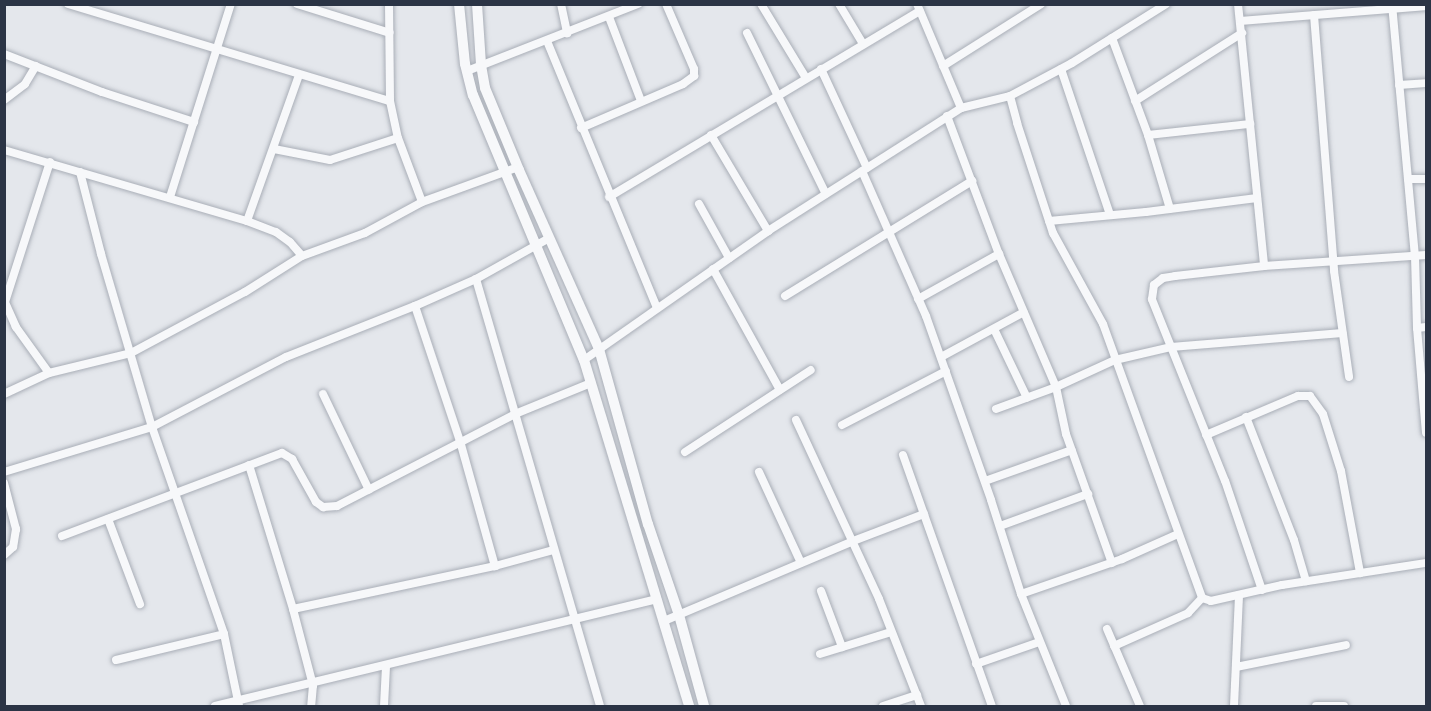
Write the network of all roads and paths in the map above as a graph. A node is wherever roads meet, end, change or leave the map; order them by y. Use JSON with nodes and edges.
{"nodes":[{"id":1,"x":68,"y":4,"type":"edge"},
{"id":2,"x":231,"y":4,"type":"edge"},
{"id":3,"x":297,"y":4,"type":"edge"},
{"id":4,"x":389,"y":4,"type":"edge"},
{"id":5,"x":459,"y":4,"type":"edge"},
{"id":6,"x":477,"y":4,"type":"edge"},
{"id":7,"x":561,"y":4,"type":"edge"},
{"id":8,"x":666,"y":4,"type":"edge"},
{"id":9,"x":761,"y":4,"type":"edge"},
{"id":10,"x":839,"y":4,"type":"edge"},
{"id":11,"x":1041,"y":4,"type":"edge"},
{"id":12,"x":1166,"y":4,"type":"edge"},
{"id":13,"x":1238,"y":4,"type":"edge"},
{"id":14,"x":633,"y":6,"type":"edge"},
{"id":15,"x":1426,"y":6,"type":"edge"},
{"id":16,"x":1392,"y":7,"type":"edge"},
{"id":17,"x":919,"y":8,"type":"edge"},
{"id":18,"x":1314,"y":15,"type":"junction"},
{"id":19,"x":609,"y":17,"type":"junction"},
{"id":20,"x":1241,"y":21,"type":"junction"},
{"id":21,"x":390,"y":33,"type":"junction"},
{"id":22,"x":567,"y":33,"type":"junction"},
{"id":23,"x":747,"y":33,"type":"dead end"},
{"id":24,"x":1242,"y":33,"type":"junction"},
{"id":25,"x":1112,"y":38,"type":"junction"},
{"id":26,"x":547,"y":41,"type":"junction"},
{"id":27,"x":863,"y":44,"type":"junction"},
{"id":28,"x":216,"y":51,"type":"junction"},
{"id":29,"x":4,"y":54,"type":"edge"},
{"id":30,"x":481,"y":65,"type":"junction"},
{"id":31,"x":36,"y":66,"type":"junction"},
{"id":32,"x":943,"y":66,"type":"junction"},
{"id":33,"x":821,"y":69,"type":"junction"},
{"id":34,"x":1061,"y":69,"type":"junction"},
{"id":35,"x":467,"y":71,"type":"junction"},
{"id":36,"x":299,"y":75,"type":"junction"},
{"id":37,"x":806,"y":78,"type":"junction"},
{"id":38,"x":1426,"y":83,"type":"edge"},
{"id":39,"x":1399,"y":85,"type":"junction"},
{"id":40,"x":778,"y":94,"type":"junction"},
{"id":41,"x":1011,"y":96,"type":"junction"},
{"id":42,"x":4,"y":100,"type":"edge"},
{"id":43,"x":390,"y":101,"type":"junction"},
{"id":44,"x":641,"y":101,"type":"junction"},
{"id":45,"x":1135,"y":101,"type":"junction"},
{"id":46,"x":961,"y":108,"type":"junction"},
{"id":47,"x":947,"y":116,"type":"junction"},
{"id":48,"x":194,"y":122,"type":"junction"},
{"id":49,"x":1250,"y":124,"type":"junction"},
{"id":50,"x":580,"y":128,"type":"junction"},
{"id":51,"x":711,"y":135,"type":"junction"},
{"id":52,"x":1148,"y":135,"type":"junction"},
{"id":53,"x":398,"y":138,"type":"junction"},
{"id":54,"x":274,"y":149,"type":"junction"},
{"id":55,"x":4,"y":150,"type":"edge"},
{"id":56,"x":50,"y":162,"type":"junction"},
{"id":57,"x":518,"y":167,"type":"junction"},
{"id":58,"x":864,"y":169,"type":"junction"},
{"id":59,"x":80,"y":172,"type":"junction"},
{"id":60,"x":506,"y":172,"type":"junction"},
{"id":61,"x":1408,"y":179,"type":"junction"},
{"id":62,"x":1426,"y":179,"type":"edge"},
{"id":63,"x":972,"y":181,"type":"junction"},
{"id":64,"x":826,"y":194,"type":"junction"},
{"id":65,"x":170,"y":197,"type":"junction"},
{"id":66,"x":609,"y":197,"type":"junction"},
{"id":67,"x":1257,"y":198,"type":"junction"},
{"id":68,"x":422,"y":202,"type":"junction"},
{"id":69,"x":699,"y":204,"type":"dead end"},
{"id":70,"x":1170,"y":209,"type":"junction"},
{"id":71,"x":1110,"y":215,"type":"junction"},
{"id":72,"x":247,"y":221,"type":"junction"},
{"id":73,"x":1049,"y":221,"type":"junction"},
{"id":74,"x":768,"y":231,"type":"junction"},
{"id":75,"x":889,"y":233,"type":"junction"},
{"id":76,"x":549,"y":238,"type":"junction"},
{"id":77,"x":536,"y":245,"type":"junction"},
{"id":78,"x":999,"y":254,"type":"junction"},
{"id":79,"x":1426,"y":255,"type":"edge"},
{"id":80,"x":302,"y":256,"type":"junction"},
{"id":81,"x":1415,"y":256,"type":"junction"},
{"id":82,"x":729,"y":258,"type":"junction"},
{"id":83,"x":1333,"y":262,"type":"junction"},
{"id":84,"x":1264,"y":266,"type":"junction"},
{"id":85,"x":713,"y":269,"type":"junction"},
{"id":86,"x":476,"y":279,"type":"junction"},
{"id":87,"x":784,"y":296,"type":"dead end"},
{"id":88,"x":918,"y":299,"type":"junction"},
{"id":89,"x":415,"y":306,"type":"junction"},
{"id":90,"x":657,"y":308,"type":"junction"},
{"id":91,"x":1024,"y":312,"type":"junction"},
{"id":92,"x":1422,"y":327,"type":"edge"},
{"id":93,"x":994,"y":329,"type":"junction"},
{"id":94,"x":1342,"y":333,"type":"junction"},
{"id":95,"x":1171,"y":347,"type":"junction"},
{"id":96,"x":599,"y":349,"type":"junction"},
{"id":97,"x":130,"y":353,"type":"junction"},
{"id":98,"x":941,"y":357,"type":"junction"},
{"id":99,"x":584,"y":360,"type":"junction"},
{"id":100,"x":1115,"y":360,"type":"junction"},
{"id":101,"x":811,"y":370,"type":"dead end"},
{"id":102,"x":946,"y":371,"type":"junction"},
{"id":103,"x":49,"y":373,"type":"junction"},
{"id":104,"x":1349,"y":377,"type":"dead end"},
{"id":105,"x":591,"y":383,"type":"junction"},
{"id":106,"x":1056,"y":387,"type":"junction"},
{"id":107,"x":780,"y":390,"type":"junction"},
{"id":108,"x":4,"y":394,"type":"edge"},
{"id":109,"x":323,"y":394,"type":"dead end"},
{"id":110,"x":1027,"y":398,"type":"junction"},
{"id":111,"x":996,"y":409,"type":"dead end"},
{"id":112,"x":514,"y":414,"type":"junction"},
{"id":113,"x":1246,"y":417,"type":"junction"},
{"id":114,"x":796,"y":420,"type":"dead end"},
{"id":115,"x":842,"y":425,"type":"dead end"},
{"id":116,"x":152,"y":427,"type":"junction"},
{"id":117,"x":1426,"y":433,"type":"edge"},
{"id":118,"x":1206,"y":435,"type":"junction"},
{"id":119,"x":460,"y":441,"type":"junction"},
{"id":120,"x":1072,"y":450,"type":"junction"},
{"id":121,"x":684,"y":452,"type":"dead end"},
{"id":122,"x":903,"y":455,"type":"dead end"},
{"id":123,"x":249,"y":465,"type":"junction"},
{"id":124,"x":4,"y":472,"type":"edge"},
{"id":125,"x":759,"y":472,"type":"dead end"},
{"id":126,"x":985,"y":481,"type":"junction"},
{"id":127,"x":4,"y":483,"type":"edge"},
{"id":128,"x":369,"y":490,"type":"junction"},
{"id":129,"x":176,"y":494,"type":"junction"},
{"id":130,"x":1088,"y":494,"type":"junction"},
{"id":131,"x":924,"y":514,"type":"junction"},
{"id":132,"x":108,"y":519,"type":"junction"},
{"id":133,"x":1000,"y":526,"type":"junction"},
{"id":134,"x":1178,"y":534,"type":"junction"},
{"id":135,"x":62,"y":536,"type":"dead end"},
{"id":136,"x":853,"y":541,"type":"junction"},
{"id":137,"x":553,"y":550,"type":"junction"},
{"id":138,"x":4,"y":555,"type":"edge"},
{"id":139,"x":1426,"y":562,"type":"edge"},
{"id":140,"x":801,"y":563,"type":"junction"},
{"id":141,"x":1112,"y":563,"type":"junction"},
{"id":142,"x":495,"y":566,"type":"junction"},
{"id":143,"x":1360,"y":573,"type":"junction"},
{"id":144,"x":1306,"y":581,"type":"junction"},
{"id":145,"x":1262,"y":590,"type":"junction"},
{"id":146,"x":821,"y":591,"type":"dead end"},
{"id":147,"x":1021,"y":594,"type":"junction"},
{"id":148,"x":1239,"y":595,"type":"junction"},
{"id":149,"x":1202,"y":598,"type":"junction"},
{"id":150,"x":657,"y":599,"type":"junction"},
{"id":151,"x":140,"y":604,"type":"dead end"},
{"id":152,"x":293,"y":609,"type":"junction"},
{"id":153,"x":678,"y":615,"type":"junction"},
{"id":154,"x":576,"y":621,"type":"junction"},
{"id":155,"x":664,"y":621,"type":"junction"},
{"id":156,"x":1107,"y":629,"type":"dead end"},
{"id":157,"x":891,"y":632,"type":"junction"},
{"id":158,"x":224,"y":634,"type":"junction"},
{"id":159,"x":1039,"y":642,"type":"junction"},
{"id":160,"x":1346,"y":645,"type":"dead end"},
{"id":161,"x":1114,"y":646,"type":"junction"},
{"id":162,"x":842,"y":647,"type":"junction"},
{"id":163,"x":820,"y":654,"type":"dead end"},
{"id":164,"x":116,"y":660,"type":"dead end"},
{"id":165,"x":976,"y":664,"type":"junction"},
{"id":166,"x":386,"y":666,"type":"junction"},
{"id":167,"x":1236,"y":667,"type":"junction"},
{"id":168,"x":313,"y":685,"type":"junction"},
{"id":169,"x":917,"y":695,"type":"junction"},
{"id":170,"x":239,"y":704,"type":"edge"},
{"id":171,"x":216,"y":706,"type":"edge"},
{"id":172,"x":311,"y":706,"type":"edge"},
{"id":173,"x":384,"y":706,"type":"edge"},
{"id":174,"x":600,"y":706,"type":"edge"},
{"id":175,"x":690,"y":706,"type":"edge"},
{"id":176,"x":704,"y":706,"type":"edge"},
{"id":177,"x":883,"y":706,"type":"edge"},
{"id":178,"x":921,"y":706,"type":"edge"},
{"id":179,"x":992,"y":706,"type":"edge"},
{"id":180,"x":1066,"y":706,"type":"edge"},
{"id":181,"x":1140,"y":706,"type":"edge"},
{"id":182,"x":1234,"y":706,"type":"edge"},
{"id":183,"x":1316,"y":706,"type":"edge"},
{"id":184,"x":1344,"y":706,"type":"edge"}],
"edges":[{"from":1,"to":28,"type":"street"},
{"from":2,"to":28,"type":"street"},
{"from":3,"to":21,"type":"street"},
{"from":4,"to":21,"type":"street"},
{"from":5,"to":35,"type":"street"},
{"from":6,"to":30,"type":"street"},
{"from":7,"to":22,"type":"street"},
{"from":8,"to":44,"type":"street"},
{"from":9,"to":37,"type":"street"},
{"from":10,"to":27,"type":"street"},
{"from":11,"to":32,"type":"street"},
{"from":12,"to":25,"type":"street"},
{"from":13,"to":20,"type":"street"},
{"from":14,"to":19,"type":"street"},
{"from":15,"to":16,"type":"street"},
{"from":16,"to":18,"type":"street"},
{"from":16,"to":39,"type":"street"},
{"from":17,"to":27,"type":"street"},
{"from":17,"to":32,"type":"street"},
{"from":18,"to":20,"type":"street"},
{"from":18,"to":83,"type":"street"},
{"from":19,"to":22,"type":"street"},
{"from":19,"to":44,"type":"street"},
{"from":20,"to":24,"type":"street"},
{"from":21,"to":43,"type":"street"},
{"from":22,"to":26,"type":"street"},
{"from":23,"to":40,"type":"street"},
{"from":24,"to":45,"type":"street"},
{"from":24,"to":49,"type":"street"},
{"from":25,"to":34,"type":"street"},
{"from":25,"to":45,"type":"street"},
{"from":26,"to":30,"type":"street"},
{"from":26,"to":50,"type":"street"},
{"from":27,"to":33,"type":"street"},
{"from":28,"to":36,"type":"street"},
{"from":28,"to":48,"type":"street"},
{"from":29,"to":31,"type":"street"},
{"from":30,"to":35,"type":"street"},
{"from":30,"to":57,"type":"street"},
{"from":31,"to":42,"type":"street"},
{"from":31,"to":48,"type":"street"},
{"from":32,"to":46,"type":"street"},
{"from":33,"to":37,"type":"street"},
{"from":33,"to":58,"type":"street"},
{"from":34,"to":41,"type":"street"},
{"from":34,"to":71,"type":"street"},
{"from":35,"to":60,"type":"street"},
{"from":36,"to":43,"type":"street"},
{"from":36,"to":54,"type":"street"},
{"from":37,"to":40,"type":"street"},
{"from":38,"to":39,"type":"street"},
{"from":39,"to":61,"type":"street"},
{"from":40,"to":51,"type":"street"},
{"from":40,"to":64,"type":"street"},
{"from":41,"to":46,"type":"street"},
{"from":41,"to":73,"type":"street"},
{"from":43,"to":53,"type":"street"},
{"from":44,"to":50,"type":"street"},
{"from":45,"to":52,"type":"street"},
{"from":46,"to":47,"type":"street"},
{"from":47,"to":58,"type":"street"},
{"from":47,"to":63,"type":"street"},
{"from":48,"to":65,"type":"street"},
{"from":49,"to":52,"type":"street"},
{"from":49,"to":67,"type":"street"},
{"from":50,"to":66,"type":"street"},
{"from":51,"to":66,"type":"street"},
{"from":51,"to":74,"type":"street"},
{"from":52,"to":70,"type":"street"},
{"from":53,"to":54,"type":"street"},
{"from":53,"to":68,"type":"street"},
{"from":54,"to":72,"type":"street"},
{"from":55,"to":56,"type":"street"},
{"from":56,"to":59,"type":"street"},
{"from":56,"to":103,"type":"street"},
{"from":57,"to":60,"type":"street"},
{"from":57,"to":76,"type":"street"},
{"from":58,"to":64,"type":"street"},
{"from":58,"to":75,"type":"street"},
{"from":59,"to":65,"type":"street"},
{"from":59,"to":97,"type":"street"},
{"from":60,"to":68,"type":"street"},
{"from":60,"to":77,"type":"street"},
{"from":61,"to":62,"type":"street"},
{"from":61,"to":81,"type":"street"},
{"from":63,"to":75,"type":"street"},
{"from":63,"to":78,"type":"street"},
{"from":64,"to":74,"type":"street"},
{"from":65,"to":72,"type":"street"},
{"from":66,"to":90,"type":"street"},
{"from":67,"to":70,"type":"street"},
{"from":67,"to":84,"type":"street"},
{"from":68,"to":80,"type":"street"},
{"from":69,"to":82,"type":"street"},
{"from":70,"to":71,"type":"street"},
{"from":71,"to":73,"type":"street"},
{"from":72,"to":80,"type":"street"},
{"from":73,"to":100,"type":"street"},
{"from":74,"to":82,"type":"street"},
{"from":75,"to":87,"type":"street"},
{"from":75,"to":88,"type":"street"},
{"from":76,"to":77,"type":"street"},
{"from":76,"to":96,"type":"street"},
{"from":77,"to":86,"type":"street"},
{"from":77,"to":99,"type":"street"},
{"from":78,"to":88,"type":"street"},
{"from":78,"to":91,"type":"street"},
{"from":79,"to":81,"type":"street"},
{"from":80,"to":97,"type":"street"},
{"from":81,"to":83,"type":"street"},
{"from":81,"to":92,"type":"street"},
{"from":82,"to":85,"type":"street"},
{"from":83,"to":84,"type":"street"},
{"from":83,"to":94,"type":"street"},
{"from":84,"to":95,"type":"street"},
{"from":85,"to":90,"type":"street"},
{"from":85,"to":107,"type":"street"},
{"from":86,"to":89,"type":"street"},
{"from":86,"to":112,"type":"street"},
{"from":88,"to":98,"type":"street"},
{"from":89,"to":116,"type":"street"},
{"from":89,"to":119,"type":"street"},
{"from":90,"to":96,"type":"street"},
{"from":91,"to":93,"type":"street"},
{"from":91,"to":106,"type":"street"},
{"from":92,"to":117,"type":"street"},
{"from":93,"to":98,"type":"street"},
{"from":93,"to":110,"type":"street"},
{"from":94,"to":95,"type":"street"},
{"from":94,"to":104,"type":"street"},
{"from":95,"to":100,"type":"street"},
{"from":95,"to":118,"type":"street"},
{"from":96,"to":99,"type":"street"},
{"from":96,"to":153,"type":"street"},
{"from":97,"to":103,"type":"street"},
{"from":97,"to":116,"type":"street"},
{"from":98,"to":102,"type":"street"},
{"from":99,"to":105,"type":"street"},
{"from":100,"to":106,"type":"street"},
{"from":100,"to":134,"type":"street"},
{"from":101,"to":107,"type":"street"},
{"from":102,"to":115,"type":"street"},
{"from":102,"to":126,"type":"street"},
{"from":103,"to":108,"type":"street"},
{"from":105,"to":112,"type":"street"},
{"from":105,"to":150,"type":"street"},
{"from":106,"to":110,"type":"street"},
{"from":106,"to":120,"type":"street"},
{"from":107,"to":121,"type":"street"},
{"from":109,"to":128,"type":"street"},
{"from":110,"to":111,"type":"street"},
{"from":112,"to":119,"type":"street"},
{"from":112,"to":137,"type":"street"},
{"from":113,"to":118,"type":"street"},
{"from":113,"to":143,"type":"street"},
{"from":113,"to":144,"type":"street"},
{"from":114,"to":136,"type":"street"},
{"from":116,"to":124,"type":"street"},
{"from":116,"to":129,"type":"street"},
{"from":118,"to":145,"type":"street"},
{"from":119,"to":128,"type":"street"},
{"from":119,"to":142,"type":"street"},
{"from":120,"to":126,"type":"street"},
{"from":120,"to":130,"type":"street"},
{"from":122,"to":131,"type":"street"},
{"from":123,"to":128,"type":"street"},
{"from":123,"to":129,"type":"street"},
{"from":123,"to":152,"type":"street"},
{"from":125,"to":140,"type":"street"},
{"from":126,"to":133,"type":"street"},
{"from":127,"to":138,"type":"street"},
{"from":129,"to":132,"type":"street"},
{"from":129,"to":158,"type":"street"},
{"from":130,"to":133,"type":"street"},
{"from":130,"to":141,"type":"street"},
{"from":131,"to":136,"type":"street"},
{"from":131,"to":165,"type":"street"},
{"from":132,"to":135,"type":"street"},
{"from":132,"to":151,"type":"street"},
{"from":133,"to":147,"type":"street"},
{"from":134,"to":141,"type":"street"},
{"from":134,"to":149,"type":"street"},
{"from":136,"to":140,"type":"street"},
{"from":136,"to":157,"type":"street"},
{"from":137,"to":142,"type":"street"},
{"from":137,"to":154,"type":"street"},
{"from":139,"to":143,"type":"street"},
{"from":140,"to":153,"type":"street"},
{"from":141,"to":147,"type":"street"},
{"from":142,"to":152,"type":"street"},
{"from":143,"to":144,"type":"street"},
{"from":144,"to":145,"type":"street"},
{"from":145,"to":148,"type":"street"},
{"from":146,"to":162,"type":"street"},
{"from":147,"to":159,"type":"street"},
{"from":148,"to":149,"type":"street"},
{"from":148,"to":167,"type":"street"},
{"from":149,"to":161,"type":"street"},
{"from":150,"to":154,"type":"street"},
{"from":150,"to":155,"type":"street"},
{"from":152,"to":168,"type":"street"},
{"from":153,"to":155,"type":"street"},
{"from":153,"to":176,"type":"street"},
{"from":154,"to":166,"type":"street"},
{"from":154,"to":174,"type":"street"},
{"from":155,"to":175,"type":"street"},
{"from":156,"to":161,"type":"street"},
{"from":157,"to":162,"type":"street"},
{"from":157,"to":169,"type":"street"},
{"from":158,"to":164,"type":"street"},
{"from":158,"to":170,"type":"street"},
{"from":159,"to":165,"type":"street"},
{"from":159,"to":180,"type":"street"},
{"from":160,"to":167,"type":"street"},
{"from":161,"to":181,"type":"street"},
{"from":162,"to":163,"type":"street"},
{"from":165,"to":179,"type":"street"},
{"from":166,"to":168,"type":"street"},
{"from":166,"to":173,"type":"street"},
{"from":167,"to":182,"type":"street"},
{"from":168,"to":170,"type":"street"},
{"from":168,"to":172,"type":"street"},
{"from":169,"to":177,"type":"street"},
{"from":169,"to":178,"type":"street"},
{"from":170,"to":171,"type":"street"},
{"from":183,"to":184,"type":"street"}]}
